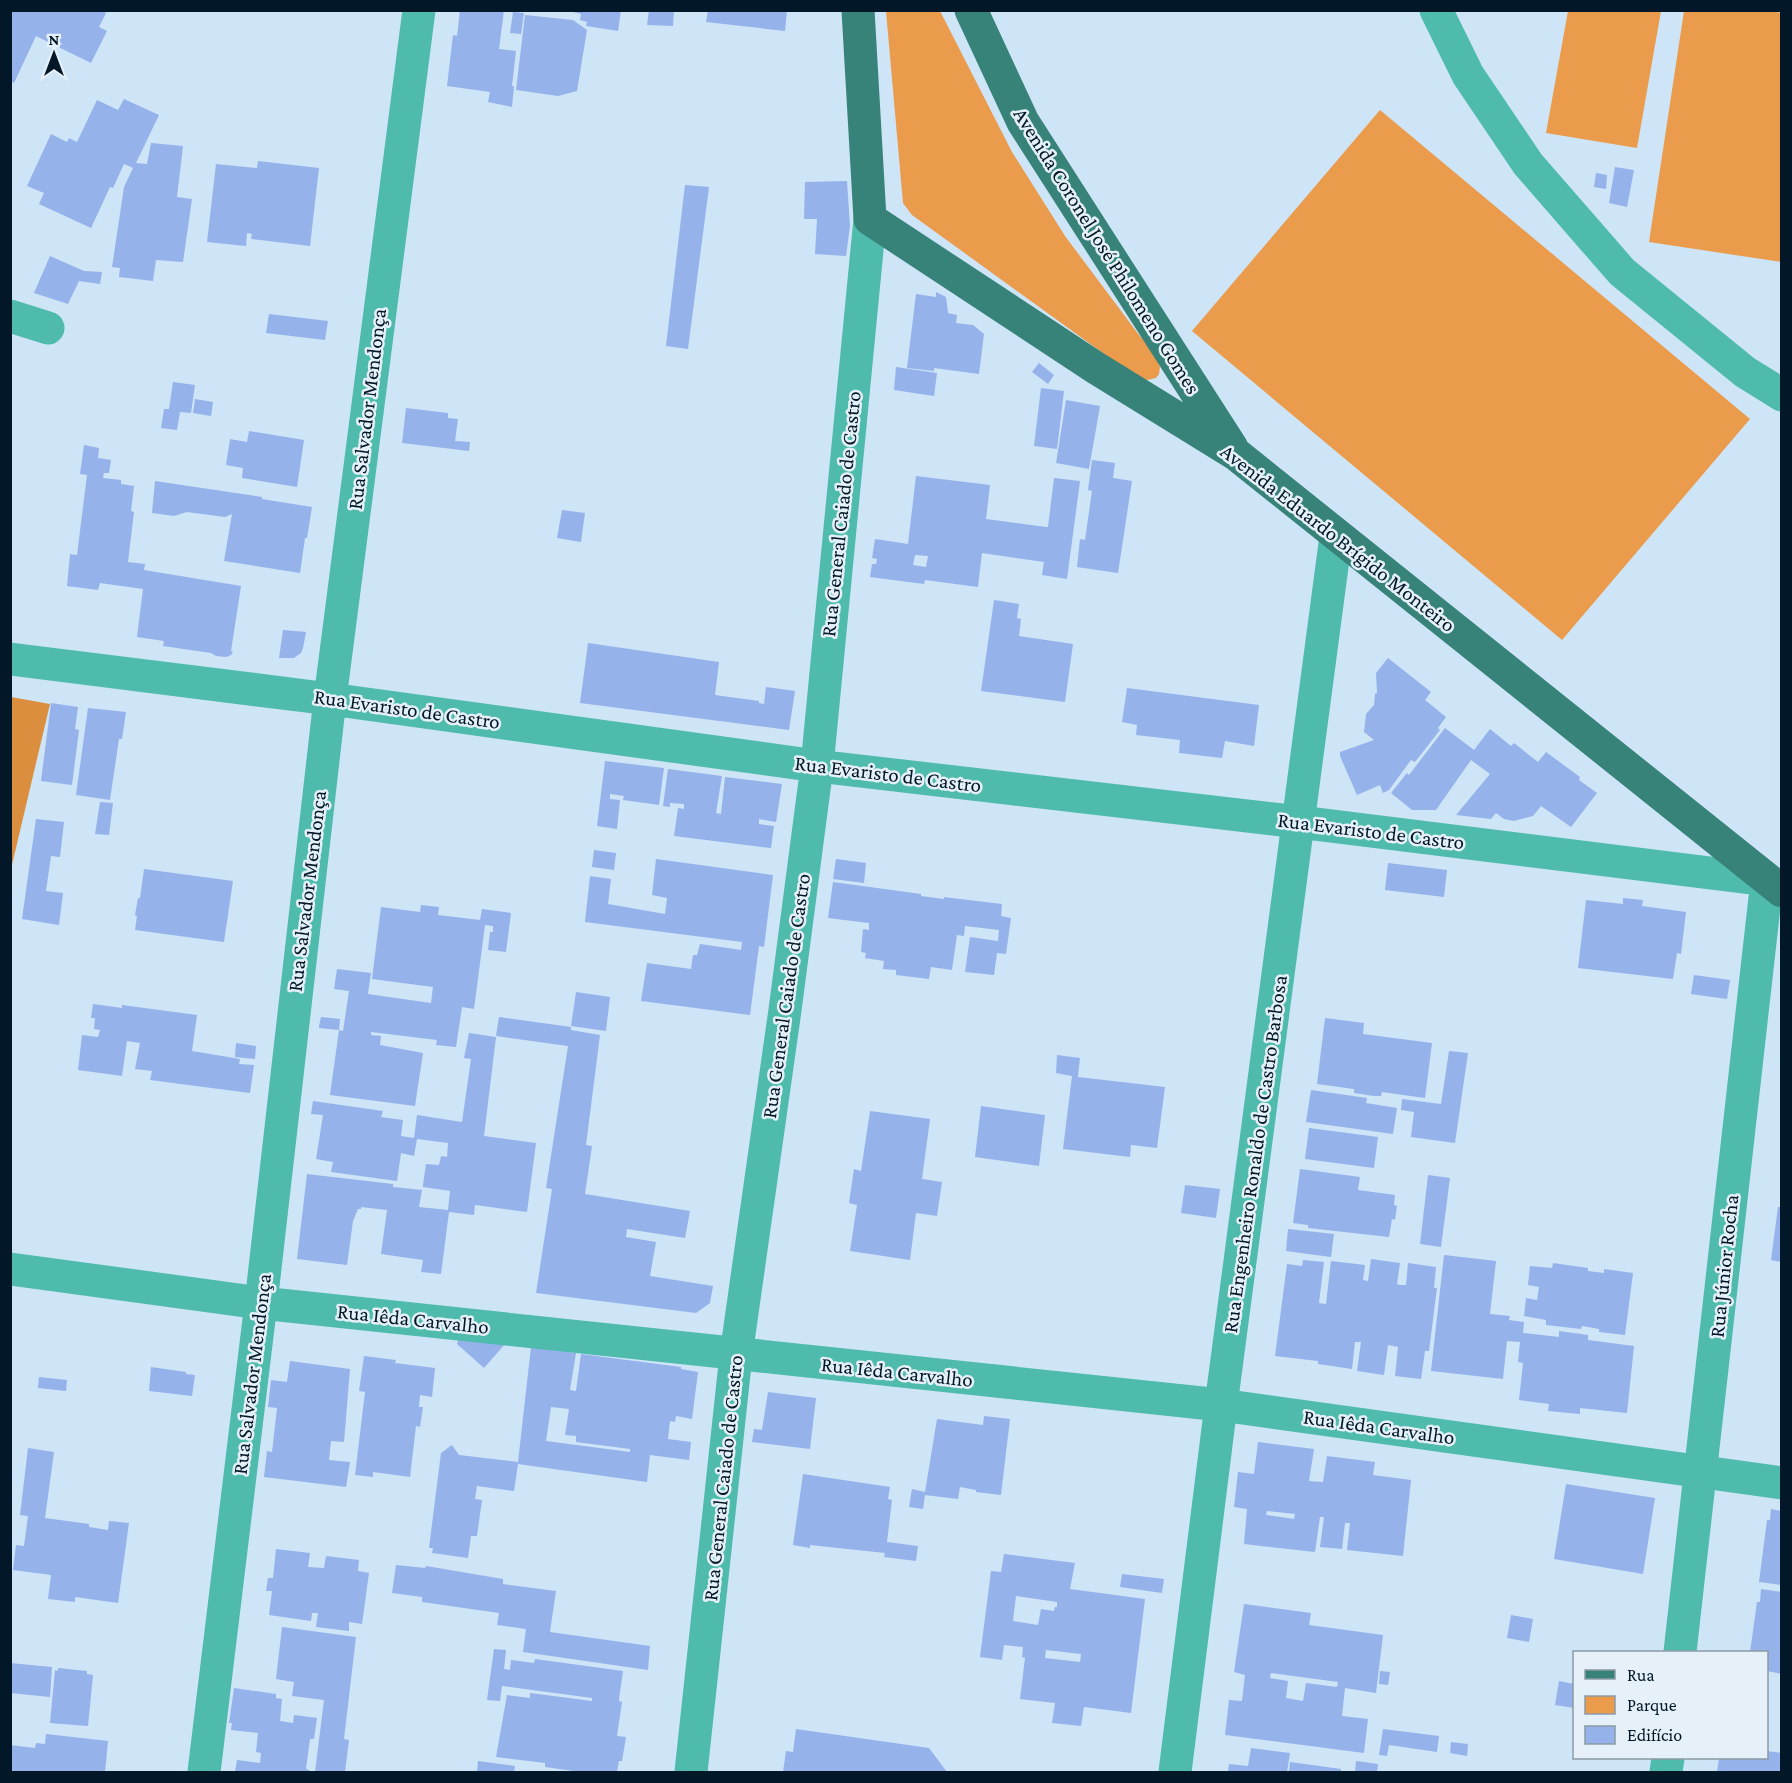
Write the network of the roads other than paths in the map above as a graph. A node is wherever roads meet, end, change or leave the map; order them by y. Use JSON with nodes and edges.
{"nodes":[{"id":1,"x":419,"y":10,"type":"edge"},
{"id":2,"x":858,"y":10,"type":"edge"},
{"id":3,"x":971,"y":10,"type":"edge"},
{"id":4,"x":1436,"y":10,"type":"edge"},
{"id":5,"x":870,"y":219,"type":"junction"},
{"id":6,"x":10,"y":316,"type":"edge"},
{"id":7,"x":48,"y":328,"type":"dead end"},
{"id":8,"x":1782,"y":395,"type":"edge"},
{"id":9,"x":1237,"y":455,"type":"junction"},
{"id":10,"x":1336,"y":536,"type":"junction"},
{"id":11,"x":10,"y":659,"type":"edge"},
{"id":12,"x":330,"y":699,"type":"junction"},
{"id":13,"x":817,"y":766,"type":"junction"},
{"id":14,"x":1299,"y":822,"type":"junction"},
{"id":15,"x":1774,"y":885,"type":"edge"},
{"id":16,"x":10,"y":1269,"type":"edge"},
{"id":17,"x":261,"y":1303,"type":"junction"},
{"id":18,"x":736,"y":1355,"type":"junction"},
{"id":19,"x":1221,"y":1406,"type":"junction"},
{"id":20,"x":1702,"y":1472,"type":"junction"},
{"id":21,"x":1782,"y":1483,"type":"edge"},
{"id":22,"x":1680,"y":1651,"type":"edge"},
{"id":23,"x":204,"y":1773,"type":"edge"},
{"id":24,"x":691,"y":1773,"type":"edge"},
{"id":25,"x":1175,"y":1773,"type":"edge"}],
"edges":[{"from":1,"to":12,"type":"street","name":"Rua Salvador Mendonça"},
{"from":2,"to":5,"type":"main road"},
{"from":3,"to":9,"type":"main road","name":"Avenida Coronel José Philomeno Gomes"},
{"from":4,"to":8,"type":"street"},
{"from":5,"to":9,"type":"main road","name":"Avenida Eduardo Brígido Monteiro"},
{"from":5,"to":13,"type":"street","name":"Rua General Caiado de Castro"},
{"from":6,"to":7,"type":"street"},
{"from":9,"to":10,"type":"main road","name":"Avenida Eduardo Brígido Monteiro"},
{"from":10,"to":14,"type":"street","name":"Rua Engenheiro Ronaldo de Castro Barbosa"},
{"from":10,"to":15,"type":"main road","name":"Avenida Eduardo Brígido Monteiro"},
{"from":11,"to":12,"type":"street","name":"Rua Evaristo de Castro"},
{"from":12,"to":13,"type":"street","name":"Rua Evaristo de Castro"},
{"from":12,"to":17,"type":"street","name":"Rua Salvador Mendonça"},
{"from":13,"to":14,"type":"street","name":"Rua Evaristo de Castro"},
{"from":13,"to":18,"type":"street","name":"Rua General Caiado de Castro"},
{"from":14,"to":15,"type":"street","name":"Rua Evaristo de Castro"},
{"from":14,"to":19,"type":"street","name":"Rua Engenheiro Ronaldo de Castro Barbosa"},
{"from":15,"to":20,"type":"street","name":"Rua Júnior Rocha"},
{"from":16,"to":17,"type":"street","name":"Rua Iêda Carvalho"},
{"from":17,"to":18,"type":"street","name":"Rua Iêda Carvalho"},
{"from":17,"to":23,"type":"street","name":"Rua Salvador Mendonça"},
{"from":18,"to":19,"type":"street","name":"Rua Iêda Carvalho"},
{"from":18,"to":24,"type":"street","name":"Rua General Caiado de Castro"},
{"from":19,"to":20,"type":"street","name":"Rua Iêda Carvalho"},
{"from":19,"to":25,"type":"street","name":"Rua Engenheiro Ronaldo de Castro Barbosa"},
{"from":20,"to":21,"type":"street","name":"Rua Iêda Carvalho"},
{"from":20,"to":22,"type":"street","name":"Rua Júnior Rocha"}]}
